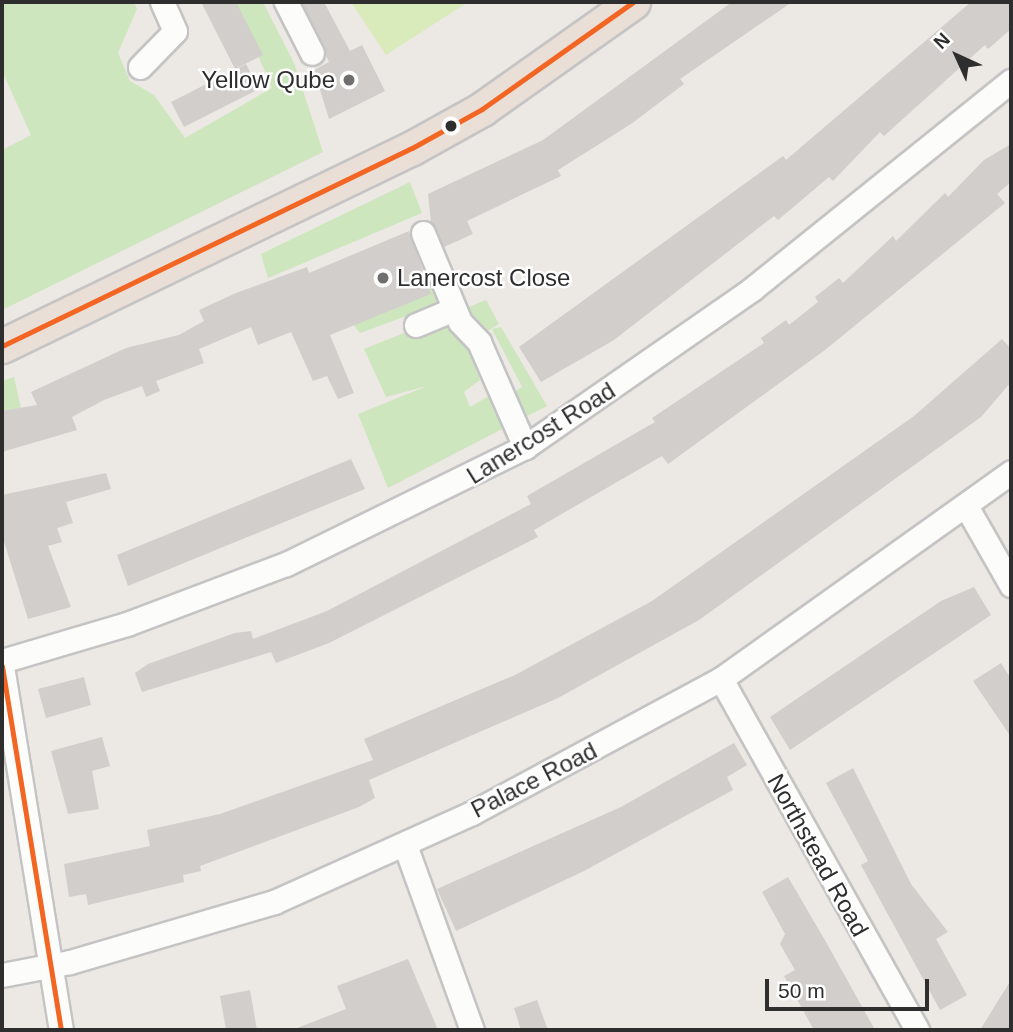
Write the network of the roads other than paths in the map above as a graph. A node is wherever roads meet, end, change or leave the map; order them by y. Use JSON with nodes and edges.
{"nodes":[{"id":1,"x":162,"y":2,"type":"edge"},
{"id":2,"x":286,"y":2,"type":"edge"},
{"id":3,"x":633,"y":2,"type":"edge"},
{"id":4,"x":312,"y":53,"type":"dead end"},
{"id":5,"x":139,"y":66,"type":"dead end"},
{"id":6,"x":1011,"y":81,"type":"edge"},
{"id":7,"x":424,"y":233,"type":"dead end"},
{"id":8,"x":454,"y":309,"type":"junction"},
{"id":9,"x":416,"y":325,"type":"dead end"},
{"id":10,"x":2,"y":346,"type":"edge"},
{"id":11,"x":525,"y":447,"type":"junction"},
{"id":12,"x":1011,"y":472,"type":"edge"},
{"id":13,"x":966,"y":506,"type":"junction"},
{"id":14,"x":1011,"y":585,"type":"edge"},
{"id":15,"x":2,"y":663,"type":"edge"},
{"id":16,"x":720,"y":679,"type":"junction"},
{"id":17,"x":405,"y":845,"type":"junction"},
{"id":18,"x":51,"y":965,"type":"junction"},
{"id":19,"x":2,"y":975,"type":"edge"},
{"id":20,"x":61,"y":1030,"type":"edge"},
{"id":21,"x":472,"y":1030,"type":"edge"},
{"id":22,"x":917,"y":1030,"type":"edge"}],
"edges":[{"from":1,"to":5,"type":"street"},
{"from":2,"to":4,"type":"street"},
{"from":3,"to":10,"type":"highway"},
{"from":6,"to":11,"type":"street","name":"Lanercost Road"},
{"from":7,"to":8,"type":"street"},
{"from":8,"to":9,"type":"street"},
{"from":8,"to":11,"type":"street"},
{"from":11,"to":15,"type":"street","name":"Lanercost Road"},
{"from":12,"to":13,"type":"street","name":"Palace Road"},
{"from":13,"to":14,"type":"street"},
{"from":13,"to":16,"type":"street","name":"Palace Road"},
{"from":15,"to":18,"type":"street"},
{"from":16,"to":17,"type":"street","name":"Palace Road"},
{"from":16,"to":22,"type":"street","name":"Northstead Road"},
{"from":17,"to":18,"type":"street","name":"Palace Road"},
{"from":17,"to":21,"type":"street"},
{"from":18,"to":19,"type":"street","name":"Palace Road"},
{"from":18,"to":20,"type":"street"}]}
